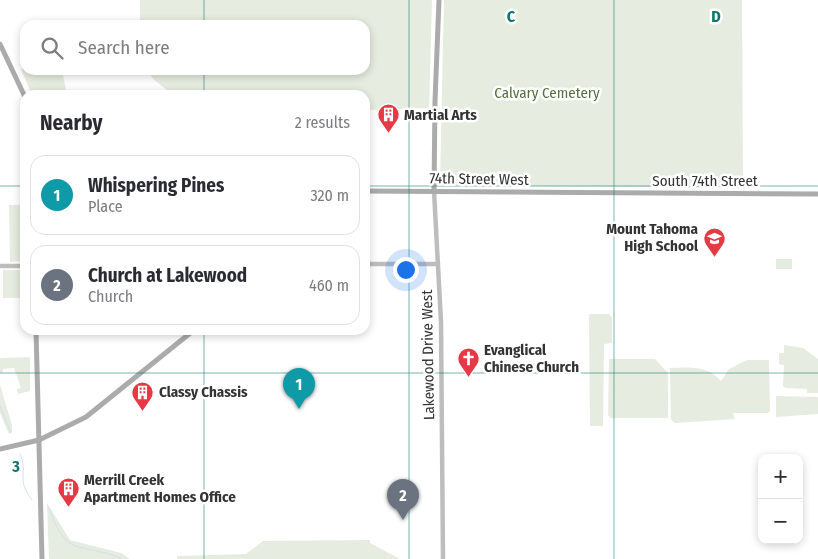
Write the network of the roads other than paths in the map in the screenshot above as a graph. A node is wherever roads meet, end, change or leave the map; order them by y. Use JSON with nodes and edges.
{"nodes":[{"id":1,"x":439,"y":0,"type":"edge"},
{"id":2,"x":0,"y":44,"type":"edge"},
{"id":3,"x":22,"y":90,"type":"edge"},
{"id":4,"x":370,"y":191,"type":"edge"},
{"id":5,"x":434,"y":191,"type":"junction"},
{"id":6,"x":592,"y":194,"type":"joint"},
{"id":7,"x":818,"y":194,"type":"edge"},
{"id":8,"x":370,"y":264,"type":"edge"},
{"id":9,"x":438,"y":264,"type":"junction"},
{"id":10,"x":0,"y":266,"type":"edge"},
{"id":11,"x":20,"y":266,"type":"edge"},
{"id":12,"x":36,"y":335,"type":"edge"},
{"id":13,"x":188,"y":335,"type":"edge"},
{"id":14,"x":39,"y":440,"type":"junction"},
{"id":15,"x":0,"y":449,"type":"edge"},
{"id":16,"x":42,"y":559,"type":"edge"},
{"id":17,"x":443,"y":559,"type":"edge"}],
"edges":[{"from":1,"to":5,"type":"main road","name":"Lakewood Drive West"},
{"from":2,"to":3,"type":"main road"},
{"from":4,"to":5,"type":"main road","name":"74th Street West"},
{"from":5,"to":6,"type":"main road","name":"74th Street West"},
{"from":5,"to":9,"type":"main road","name":"Lakewood Drive West"},
{"from":6,"to":7,"type":"main road","name":"South 74th Street"},
{"from":8,"to":9,"type":"main road"},
{"from":9,"to":17,"type":"main road","name":"Lakewood Drive West"},
{"from":10,"to":11,"type":"main road"},
{"from":12,"to":14,"type":"main road"},
{"from":13,"to":14,"type":"main road"},
{"from":14,"to":15,"type":"main road"},
{"from":14,"to":16,"type":"main road"}]}
